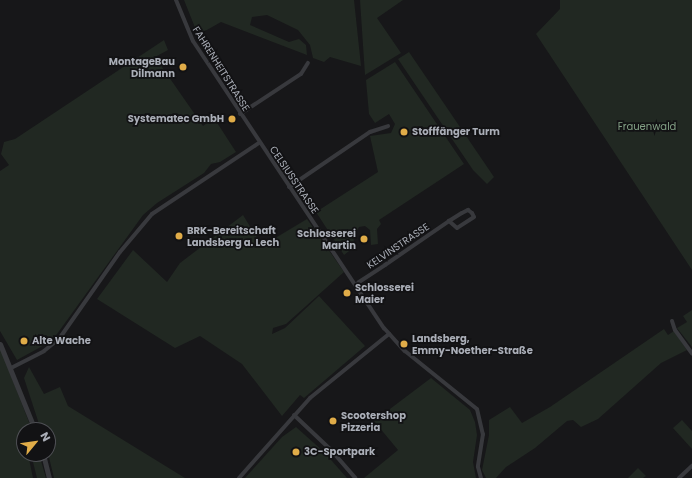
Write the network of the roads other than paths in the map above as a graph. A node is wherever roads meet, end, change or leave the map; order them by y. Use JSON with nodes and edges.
{"nodes":[{"id":1,"x":176,"y":0,"type":"edge"},
{"id":2,"x":308,"y":63,"type":"dead end"},
{"id":3,"x":240,"y":114,"type":"junction"},
{"id":4,"x":388,"y":126,"type":"dead end"},
{"id":5,"x":259,"y":143,"type":"junction"},
{"id":6,"x":289,"y":187,"type":"junction"},
{"id":7,"x":449,"y":222,"type":"junction"},
{"id":8,"x":356,"y":285,"type":"junction"},
{"id":9,"x":672,"y":321,"type":"dead end"},
{"id":10,"x":389,"y":334,"type":"junction"},
{"id":11,"x":0,"y":344,"type":"edge"},
{"id":12,"x":692,"y":352,"type":"edge"},
{"id":13,"x":11,"y":368,"type":"junction"},
{"id":14,"x":294,"y":415,"type":"junction"},
{"id":15,"x":32,"y":422,"type":"edge"},
{"id":16,"x":45,"y":462,"type":"edge"},
{"id":17,"x":692,"y":466,"type":"edge"},
{"id":18,"x":49,"y":478,"type":"edge"},
{"id":19,"x":239,"y":478,"type":"edge"},
{"id":20,"x":355,"y":478,"type":"edge"},
{"id":21,"x":481,"y":478,"type":"edge"},
{"id":22,"x":679,"y":478,"type":"edge"}],
"edges":[{"from":1,"to":3,"type":"street","name":"FAHRENHEITSTRASSE"},
{"from":2,"to":3,"type":"street"},
{"from":3,"to":5,"type":"street","name":"FAHRENHEITSTRASSE"},
{"from":4,"to":6,"type":"street"},
{"from":5,"to":6,"type":"street","name":"CELSIUSSTRASSE"},
{"from":5,"to":13,"type":"street","name":"CELSIUSSTRASSE"},
{"from":6,"to":8,"type":"street","name":"CELSIUSSTRASSE"},
{"from":7,"to":7,"type":"street","name":"KELVINSTRASSE"},
{"from":7,"to":8,"type":"street","name":"KELVINSTRASSE"},
{"from":8,"to":10,"type":"street","name":"CELSIUSSTRASSE"},
{"from":9,"to":12,"type":"street"},
{"from":10,"to":14,"type":"street"},
{"from":10,"to":21,"type":"street","name":"CELSIUSSTRASSE"},
{"from":11,"to":13,"type":"street"},
{"from":13,"to":15,"type":"street"},
{"from":14,"to":19,"type":"street"},
{"from":14,"to":20,"type":"street"},
{"from":16,"to":18,"type":"street"},
{"from":17,"to":22,"type":"street"}]}
